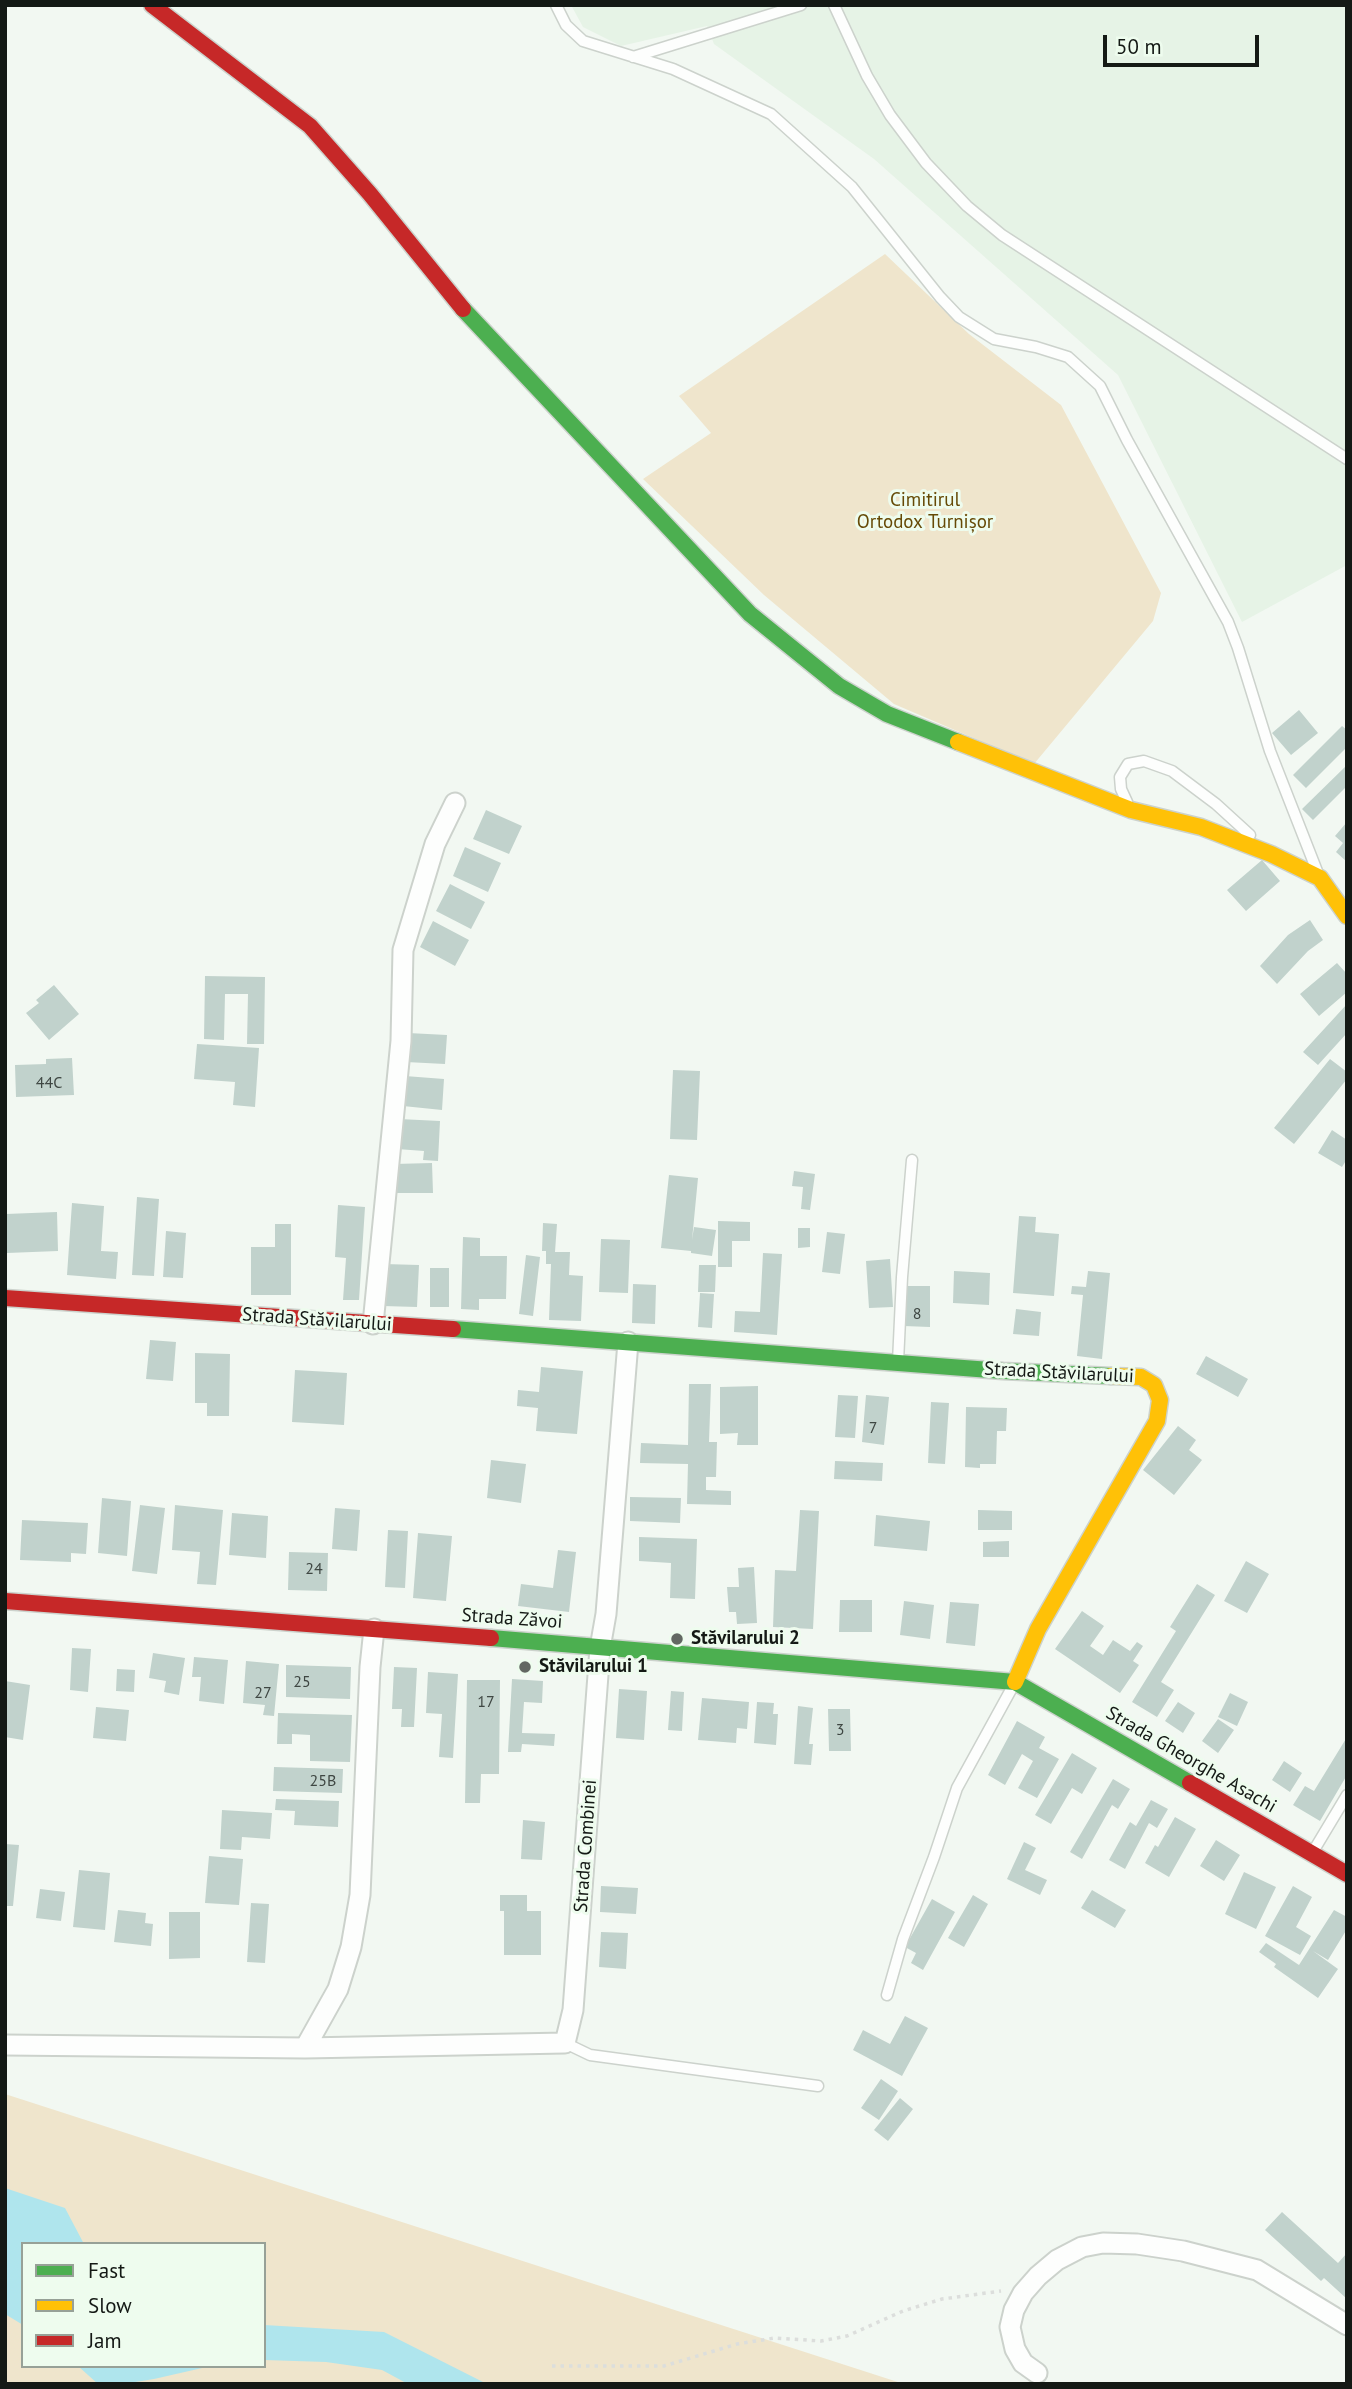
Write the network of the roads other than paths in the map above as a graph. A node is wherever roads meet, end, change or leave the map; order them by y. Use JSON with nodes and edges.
{"nodes":[{"id":1,"x":152,"y":5,"type":"edge"},
{"id":2,"x":556,"y":5,"type":"edge"},
{"id":3,"x":801,"y":5,"type":"edge"},
{"id":4,"x":834,"y":5,"type":"edge"},
{"id":5,"x":633,"y":58,"type":"junction"},
{"id":6,"x":1347,"y":459,"type":"edge"},
{"id":7,"x":455,"y":803,"type":"dead end"},
{"id":8,"x":1131,"y":810,"type":"junction"},
{"id":9,"x":1271,"y":854,"type":"junction"},
{"id":10,"x":1320,"y":878,"type":"junction"},
{"id":11,"x":1347,"y":916,"type":"edge"},
{"id":12,"x":912,"y":1160,"type":"dead end"},
{"id":13,"x":5,"y":1298,"type":"edge"},
{"id":14,"x":373,"y":1324,"type":"junction"},
{"id":15,"x":628,"y":1342,"type":"junction"},
{"id":16,"x":898,"y":1362,"type":"junction"},
{"id":17,"x":5,"y":1601,"type":"edge"},
{"id":18,"x":374,"y":1629,"type":"junction"},
{"id":19,"x":600,"y":1648,"type":"junction"},
{"id":20,"x":1015,"y":1682,"type":"junction"},
{"id":21,"x":1347,"y":1795,"type":"edge"},
{"id":22,"x":1312,"y":1854,"type":"junction"},
{"id":23,"x":1347,"y":1874,"type":"edge"},
{"id":24,"x":887,"y":1995,"type":"dead end"},
{"id":25,"x":565,"y":2043,"type":"junction"},
{"id":26,"x":5,"y":2045,"type":"edge"},
{"id":27,"x":305,"y":2048,"type":"junction"},
{"id":28,"x":818,"y":2086,"type":"dead end"},
{"id":29,"x":1347,"y":2325,"type":"edge"},
{"id":30,"x":1037,"y":2373,"type":"dead end"}],
"edges":[{"from":1,"to":8,"type":"street"},
{"from":2,"to":5,"type":"lane"},
{"from":3,"to":5,"type":"lane"},
{"from":4,"to":6,"type":"lane"},
{"from":5,"to":10,"type":"lane"},
{"from":7,"to":14,"type":"street"},
{"from":8,"to":9,"type":"street"},
{"from":8,"to":9,"type":"lane"},
{"from":9,"to":10,"type":"street"},
{"from":10,"to":11,"type":"street"},
{"from":12,"to":16,"type":"lane"},
{"from":13,"to":14,"type":"street","name":"Strada Stăvilarului"},
{"from":14,"to":15,"type":"street","name":"Strada Stăvilarului"},
{"from":15,"to":16,"type":"street","name":"Strada Stăvilarului"},
{"from":15,"to":19,"type":"street"},
{"from":16,"to":20,"type":"street","name":"Strada Stăvilarului"},
{"from":17,"to":18,"type":"street","name":"Strada Zăvoi"},
{"from":18,"to":19,"type":"street","name":"Strada Zăvoi"},
{"from":18,"to":27,"type":"street"},
{"from":19,"to":20,"type":"street","name":"Strada Zăvoi"},
{"from":19,"to":25,"type":"street","name":"Strada Combinei"},
{"from":20,"to":22,"type":"street","name":"Strada Gheorghe Asachi"},
{"from":20,"to":24,"type":"lane"},
{"from":21,"to":22,"type":"lane"},
{"from":22,"to":23,"type":"street","name":"Strada Gheorghe Asachi"},
{"from":25,"to":27,"type":"street"},
{"from":25,"to":28,"type":"lane"},
{"from":26,"to":27,"type":"street"},
{"from":29,"to":30,"type":"street"}]}
